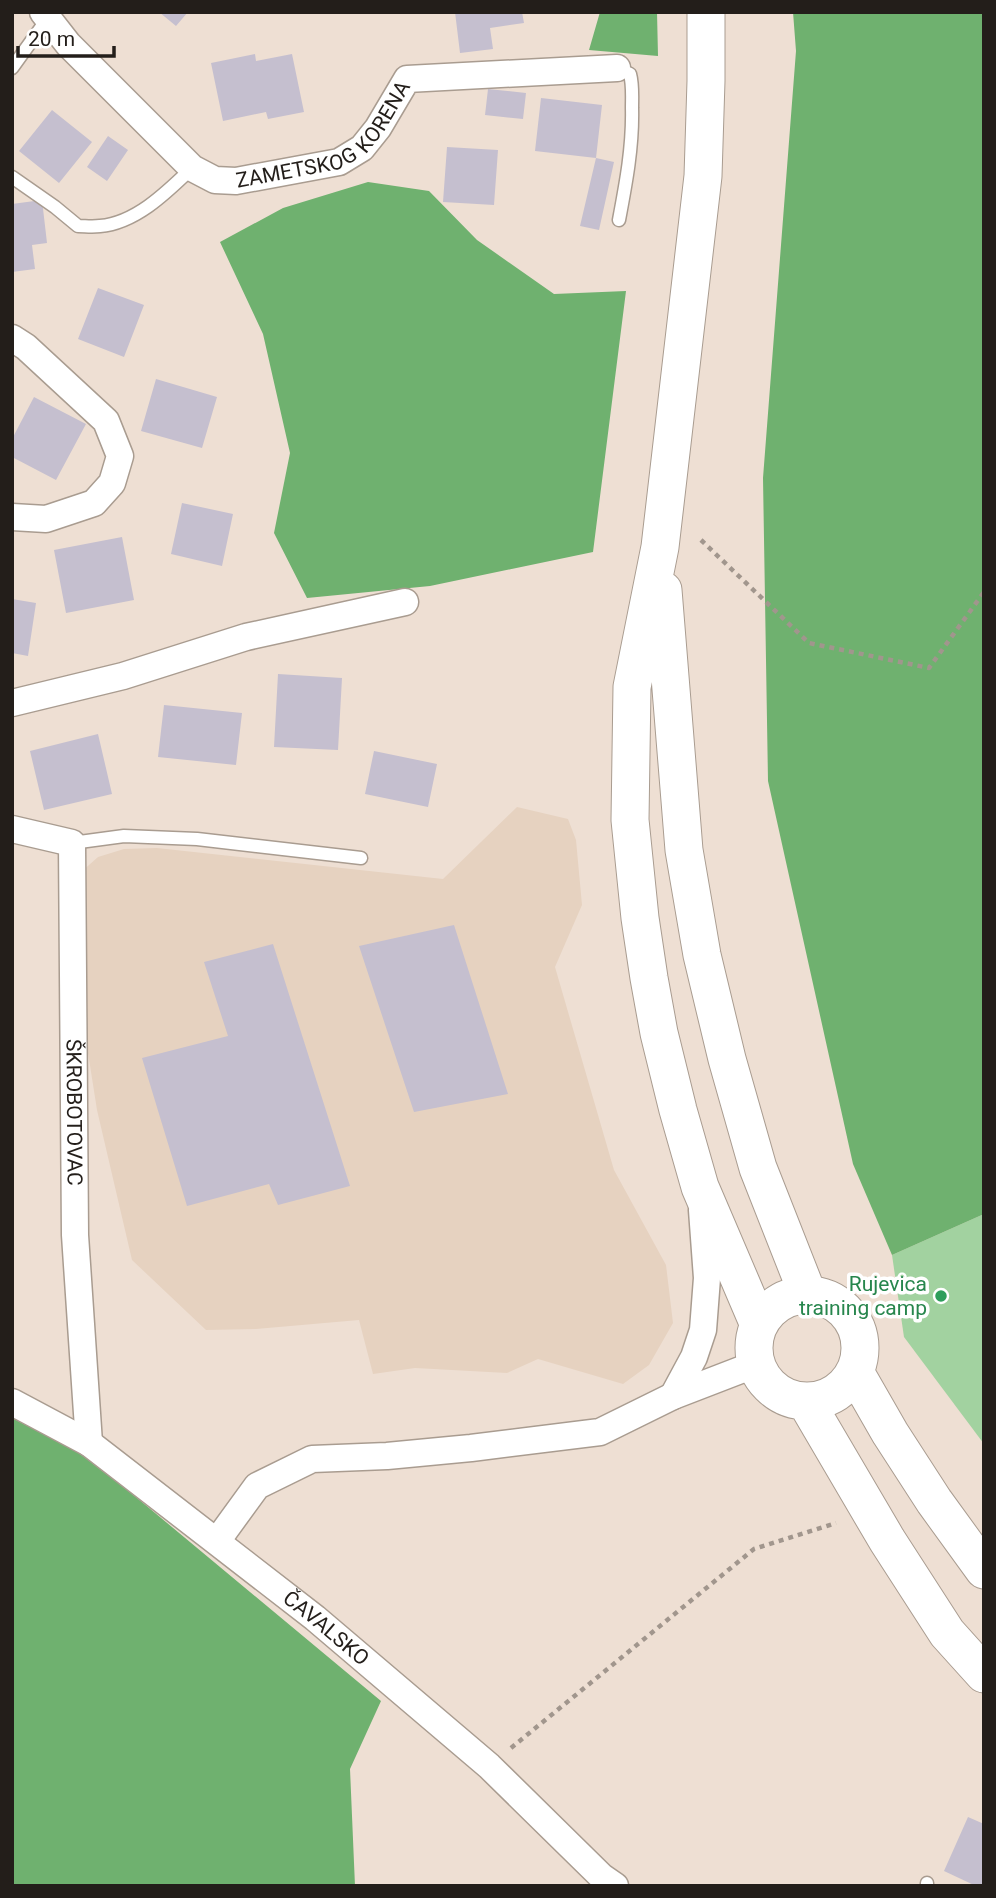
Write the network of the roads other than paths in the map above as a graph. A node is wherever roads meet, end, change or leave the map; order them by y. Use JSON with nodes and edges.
{"nodes":[{"id":1,"x":706,"y":12,"type":"edge"},
{"id":2,"x":45,"y":15,"type":"edge"},
{"id":3,"x":12,"y":68,"type":"edge"},
{"id":4,"x":617,"y":68,"type":"joint"},
{"id":5,"x":192,"y":168,"type":"junction"},
{"id":6,"x":12,"y":177,"type":"edge"},
{"id":7,"x":619,"y":220,"type":"dead end"},
{"id":8,"x":12,"y":338,"type":"edge"},
{"id":9,"x":12,"y":517,"type":"edge"},
{"id":10,"x":660,"y":547,"type":"junction"},
{"id":11,"x":405,"y":602,"type":"dead end"},
{"id":12,"x":12,"y":703,"type":"edge"},
{"id":13,"x":12,"y":829,"type":"edge"},
{"id":14,"x":72,"y":843,"type":"junction"},
{"id":15,"x":361,"y":858,"type":"dead end"},
{"id":16,"x":700,"y":1187,"type":"junction"},
{"id":17,"x":808,"y":1295,"type":"junction"},
{"id":18,"x":759,"y":1325,"type":"junction"},
{"id":19,"x":756,"y":1364,"type":"junction"},
{"id":20,"x":855,"y":1372,"type":"junction"},
{"id":21,"x":673,"y":1396,"type":"junction"},
{"id":22,"x":12,"y":1402,"type":"edge"},
{"id":23,"x":806,"y":1402,"type":"junction"},
{"id":24,"x":89,"y":1444,"type":"junction"},
{"id":25,"x":217,"y":1541,"type":"junction"},
{"id":26,"x":984,"y":1570,"type":"edge"},
{"id":27,"x":984,"y":1674,"type":"edge"},
{"id":28,"x":603,"y":1883,"type":"edge"}],
"edges":[{"from":1,"to":10,"type":"main road"},
{"from":2,"to":3,"type":"lane"},
{"from":2,"to":5,"type":"street","name":"ZAMETSKOG KORENA"},
{"from":4,"to":5,"type":"street","name":"ZAMETSKOG KORENA"},
{"from":4,"to":7,"type":"lane"},
{"from":5,"to":6,"type":"lane","name":"ZAMETSKOG KORENA"},
{"from":8,"to":9,"type":"street"},
{"from":10,"to":16,"type":"main road"},
{"from":10,"to":17,"type":"main road"},
{"from":11,"to":12,"type":"street"},
{"from":13,"to":14,"type":"street"},
{"from":14,"to":15,"type":"lane"},
{"from":14,"to":24,"type":"street","name":"ŠKROBOTOVAC"},
{"from":16,"to":18,"type":"main road"},
{"from":16,"to":21,"type":"street"},
{"from":17,"to":18,"type":"main road"},
{"from":17,"to":20,"type":"main road"},
{"from":18,"to":19,"type":"main road"},
{"from":19,"to":21,"type":"street"},
{"from":19,"to":23,"type":"main road"},
{"from":20,"to":23,"type":"main road"},
{"from":20,"to":26,"type":"main road"},
{"from":21,"to":25,"type":"street"},
{"from":22,"to":24,"type":"street","name":"ČAVALSKO"},
{"from":23,"to":27,"type":"main road"},
{"from":24,"to":25,"type":"street","name":"ČAVALSKO"},
{"from":25,"to":28,"type":"street","name":"ČAVALSKO"}]}
